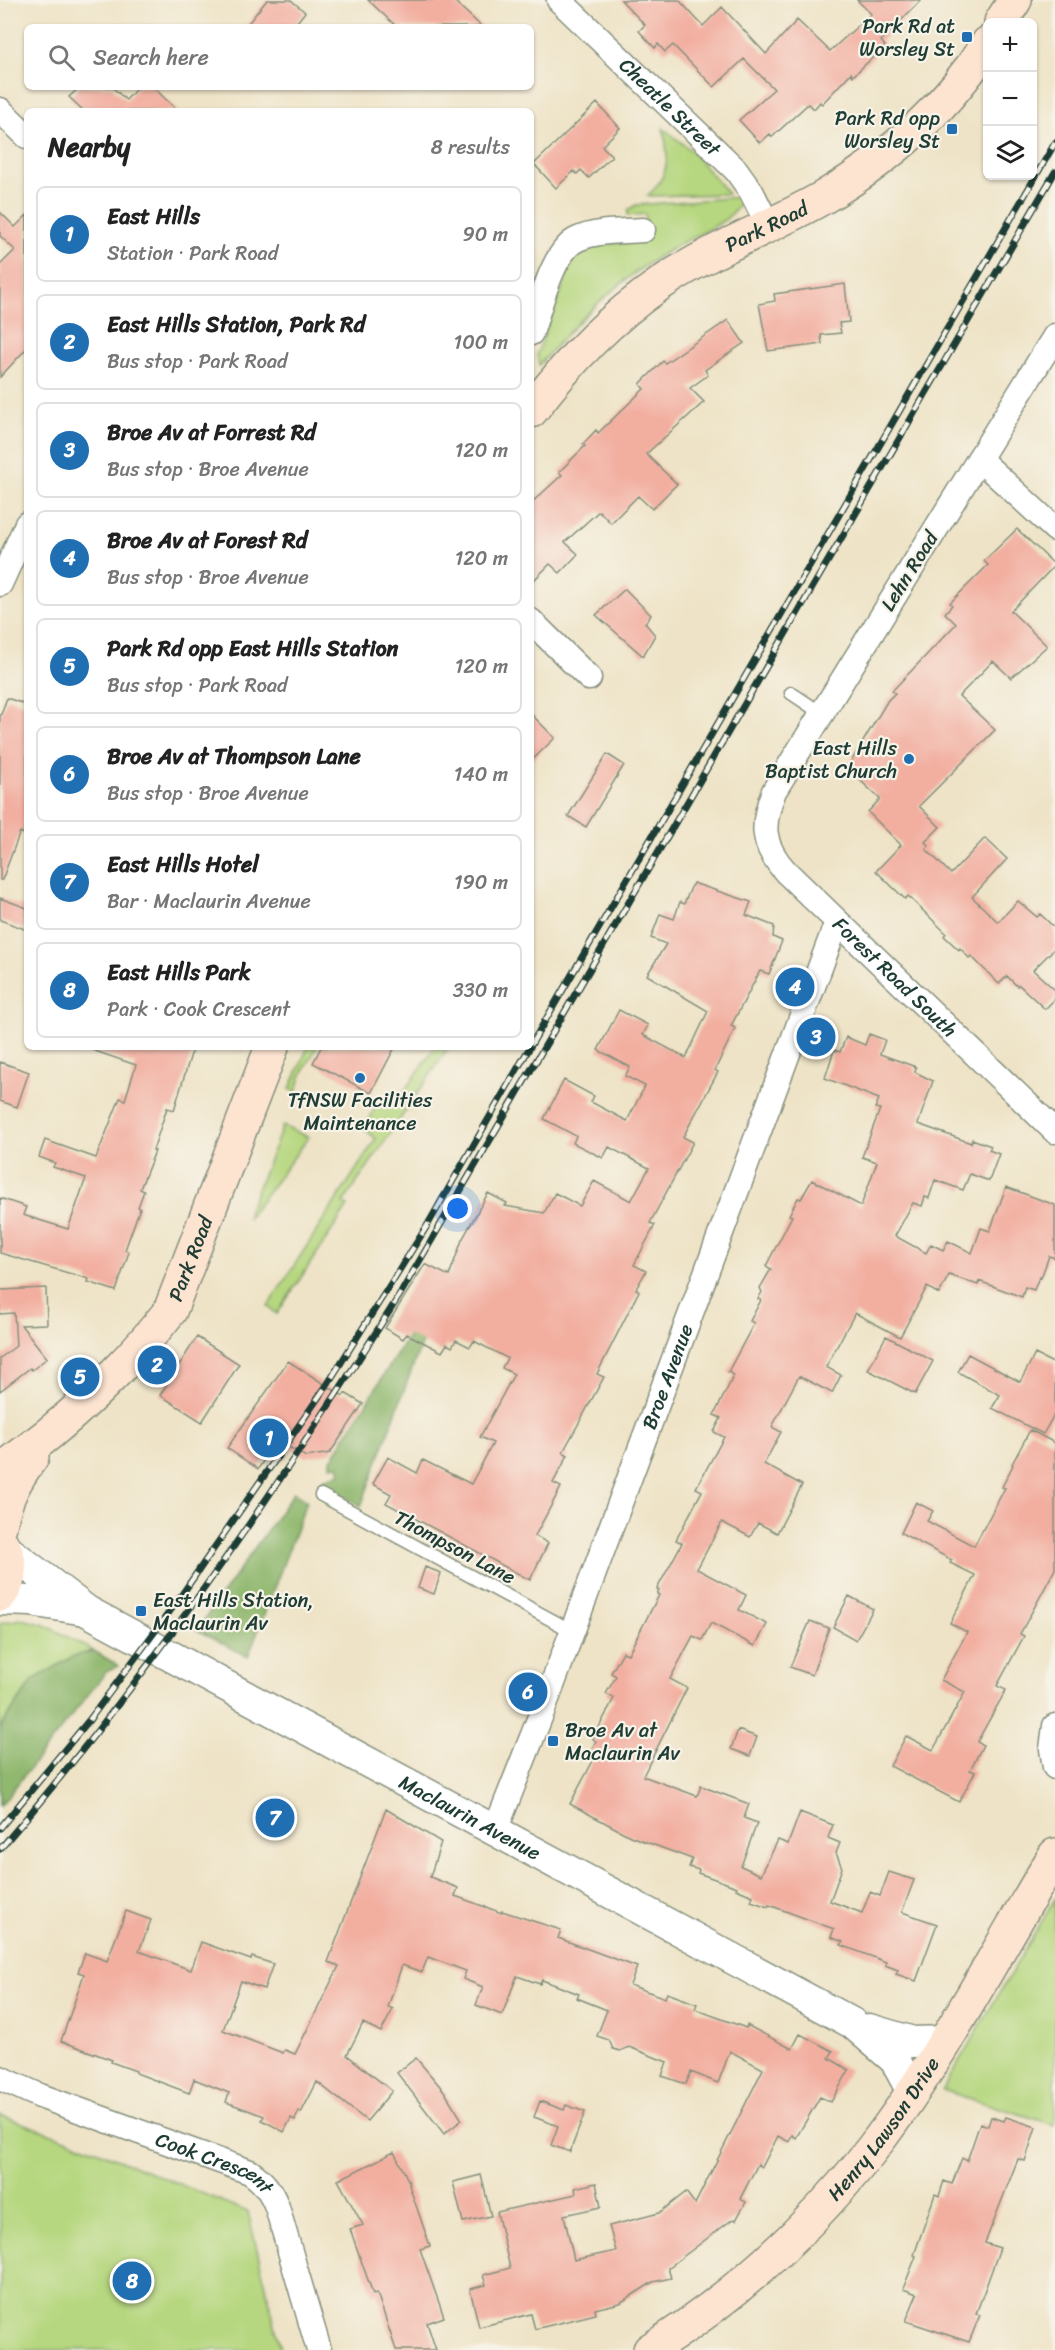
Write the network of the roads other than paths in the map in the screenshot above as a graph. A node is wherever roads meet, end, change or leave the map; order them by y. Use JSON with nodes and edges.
{"nodes":[{"id":1,"x":559,"y":0,"type":"edge"},
{"id":2,"x":1015,"y":0,"type":"edge"},
{"id":3,"x":1004,"y":18,"type":"edge"},
{"id":4,"x":983,"y":49,"type":"edge"},
{"id":5,"x":0,"y":110,"type":"edge"},
{"id":6,"x":24,"y":133,"type":"edge"},
{"id":7,"x":768,"y":225,"type":"junction"},
{"id":8,"x":643,"y":230,"type":"dead end"},
{"id":9,"x":534,"y":325,"type":"edge"},
{"id":10,"x":1055,"y":336,"type":"edge"},
{"id":11,"x":534,"y":400,"type":"edge"},
{"id":12,"x":979,"y":459,"type":"junction"},
{"id":13,"x":1055,"y":528,"type":"edge"},
{"id":14,"x":24,"y":531,"type":"edge"},
{"id":15,"x":0,"y":584,"type":"edge"},
{"id":16,"x":534,"y":624,"type":"edge"},
{"id":17,"x":589,"y":678,"type":"dead end"},
{"id":18,"x":791,"y":693,"type":"dead end"},
{"id":19,"x":821,"y":713,"type":"junction"},
{"id":20,"x":767,"y":808,"type":"joint"},
{"id":21,"x":837,"y":922,"type":"junction"},
{"id":22,"x":271,"y":1050,"type":"edge"},
{"id":23,"x":1055,"y":1131,"type":"edge"},
{"id":24,"x":51,"y":1432,"type":"junction"},
{"id":25,"x":0,"y":1472,"type":"edge"},
{"id":26,"x":321,"y":1496,"type":"dead end"},
{"id":27,"x":2,"y":1539,"type":"edge"},
{"id":28,"x":0,"y":1595,"type":"edge"},
{"id":29,"x":0,"y":1600,"type":"edge"},
{"id":30,"x":87,"y":1611,"type":"junction"},
{"id":31,"x":572,"y":1631,"type":"junction"},
{"id":32,"x":1055,"y":1726,"type":"edge"},
{"id":33,"x":1055,"y":1767,"type":"edge"},
{"id":34,"x":495,"y":1831,"type":"junction"},
{"id":35,"x":1055,"y":1855,"type":"edge"},
{"id":36,"x":852,"y":2023,"type":"junction"},
{"id":37,"x":944,"y":2041,"type":"junction"},
{"id":38,"x":0,"y":2078,"type":"edge"},
{"id":39,"x":912,"y":2092,"type":"junction"},
{"id":40,"x":319,"y":2350,"type":"edge"},
{"id":41,"x":650,"y":2350,"type":"edge"}],
"edges":[{"from":1,"to":7,"type":"street","name":"Cheatle Street"},
{"from":2,"to":3,"type":"main road"},
{"from":4,"to":7,"type":"main road","name":"Park Road"},
{"from":5,"to":6,"type":"street"},
{"from":7,"to":11,"type":"main road","name":"Park Road"},
{"from":8,"to":9,"type":"street"},
{"from":10,"to":12,"type":"street","name":"Lehn Road"},
{"from":12,"to":13,"type":"street"},
{"from":12,"to":19,"type":"street","name":"Lehn Road"},
{"from":14,"to":15,"type":"street"},
{"from":16,"to":17,"type":"street"},
{"from":18,"to":19,"type":"lane"},
{"from":19,"to":20,"type":"street","name":"Lehn Road"},
{"from":20,"to":21,"type":"street","name":"Forest Road South"},
{"from":21,"to":23,"type":"street","name":"Forest Road South"},
{"from":21,"to":31,"type":"street","name":"Broe Avenue"},
{"from":22,"to":24,"type":"main road","name":"Park Road"},
{"from":24,"to":25,"type":"main road","name":"Park Road"},
{"from":24,"to":27,"type":"main road","name":"Park Road"},
{"from":26,"to":31,"type":"lane","name":"Thompson Lane"},
{"from":27,"to":28,"type":"main road","name":"Park Road"},
{"from":27,"to":30,"type":"street","name":"Maclaurin Avenue"},
{"from":29,"to":30,"type":"street","name":"Maclaurin Avenue"},
{"from":30,"to":34,"type":"street","name":"Maclaurin Avenue"},
{"from":31,"to":34,"type":"street","name":"Broe Avenue"},
{"from":32,"to":33,"type":"street"},
{"from":34,"to":36,"type":"street","name":"Maclaurin Avenue"},
{"from":35,"to":37,"type":"main road","name":"Henry Lawson Drive"},
{"from":36,"to":37,"type":"street","name":"Maclaurin Avenue"},
{"from":36,"to":39,"type":"street","name":"Maclaurin Avenue"},
{"from":37,"to":39,"type":"main road","name":"Henry Lawson Drive"},
{"from":38,"to":40,"type":"street","name":"Cook Crescent"},
{"from":39,"to":41,"type":"main road","name":"Henry Lawson Drive"}]}
